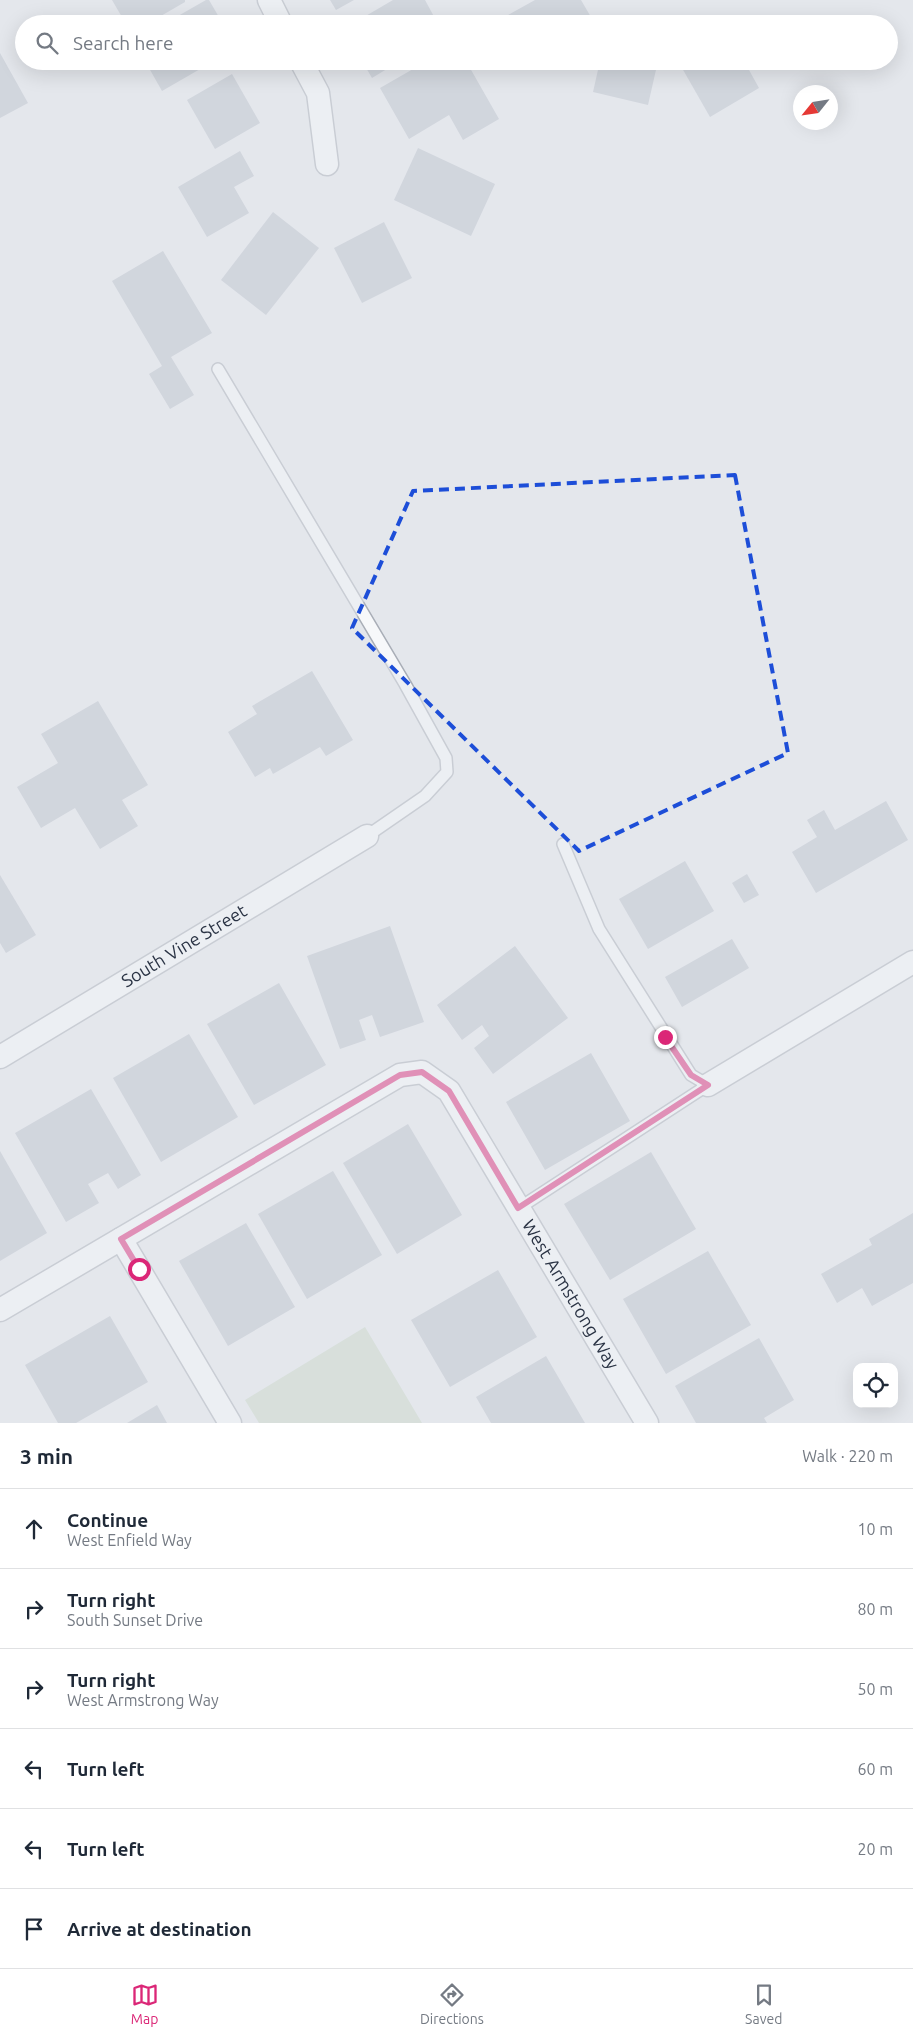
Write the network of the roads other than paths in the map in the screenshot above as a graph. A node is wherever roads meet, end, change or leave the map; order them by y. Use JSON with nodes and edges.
{"nodes":[{"id":1,"x":269,"y":0,"type":"edge"},
{"id":2,"x":277,"y":15,"type":"edge"},
{"id":3,"x":306,"y":70,"type":"edge"},
{"id":4,"x":327,"y":164,"type":"dead end"},
{"id":5,"x":218,"y":369,"type":"dead end"},
{"id":6,"x":368,"y":836,"type":"joint"},
{"id":7,"x":563,"y":844,"type":"dead end"},
{"id":8,"x":913,"y":962,"type":"edge"},
{"id":9,"x":0,"y":1057,"type":"edge"},
{"id":10,"x":708,"y":1085,"type":"junction"},
{"id":11,"x":518,"y":1208,"type":"junction"},
{"id":12,"x":121,"y":1239,"type":"junction"},
{"id":13,"x":0,"y":1310,"type":"edge"},
{"id":14,"x":230,"y":1423,"type":"edge"},
{"id":15,"x":647,"y":1423,"type":"edge"}],
"edges":[{"from":1,"to":2,"type":"street"},
{"from":3,"to":4,"type":"street"},
{"from":5,"to":6,"type":"lane"},
{"from":6,"to":9,"type":"street","name":"South Vine Street"},
{"from":7,"to":10,"type":"lane"},
{"from":8,"to":10,"type":"street"},
{"from":10,"to":11,"type":"lane"},
{"from":11,"to":12,"type":"street","name":"West Armstrong Way"},
{"from":11,"to":15,"type":"street","name":"West Armstrong Way"},
{"from":12,"to":13,"type":"street"},
{"from":12,"to":14,"type":"street"}]}
